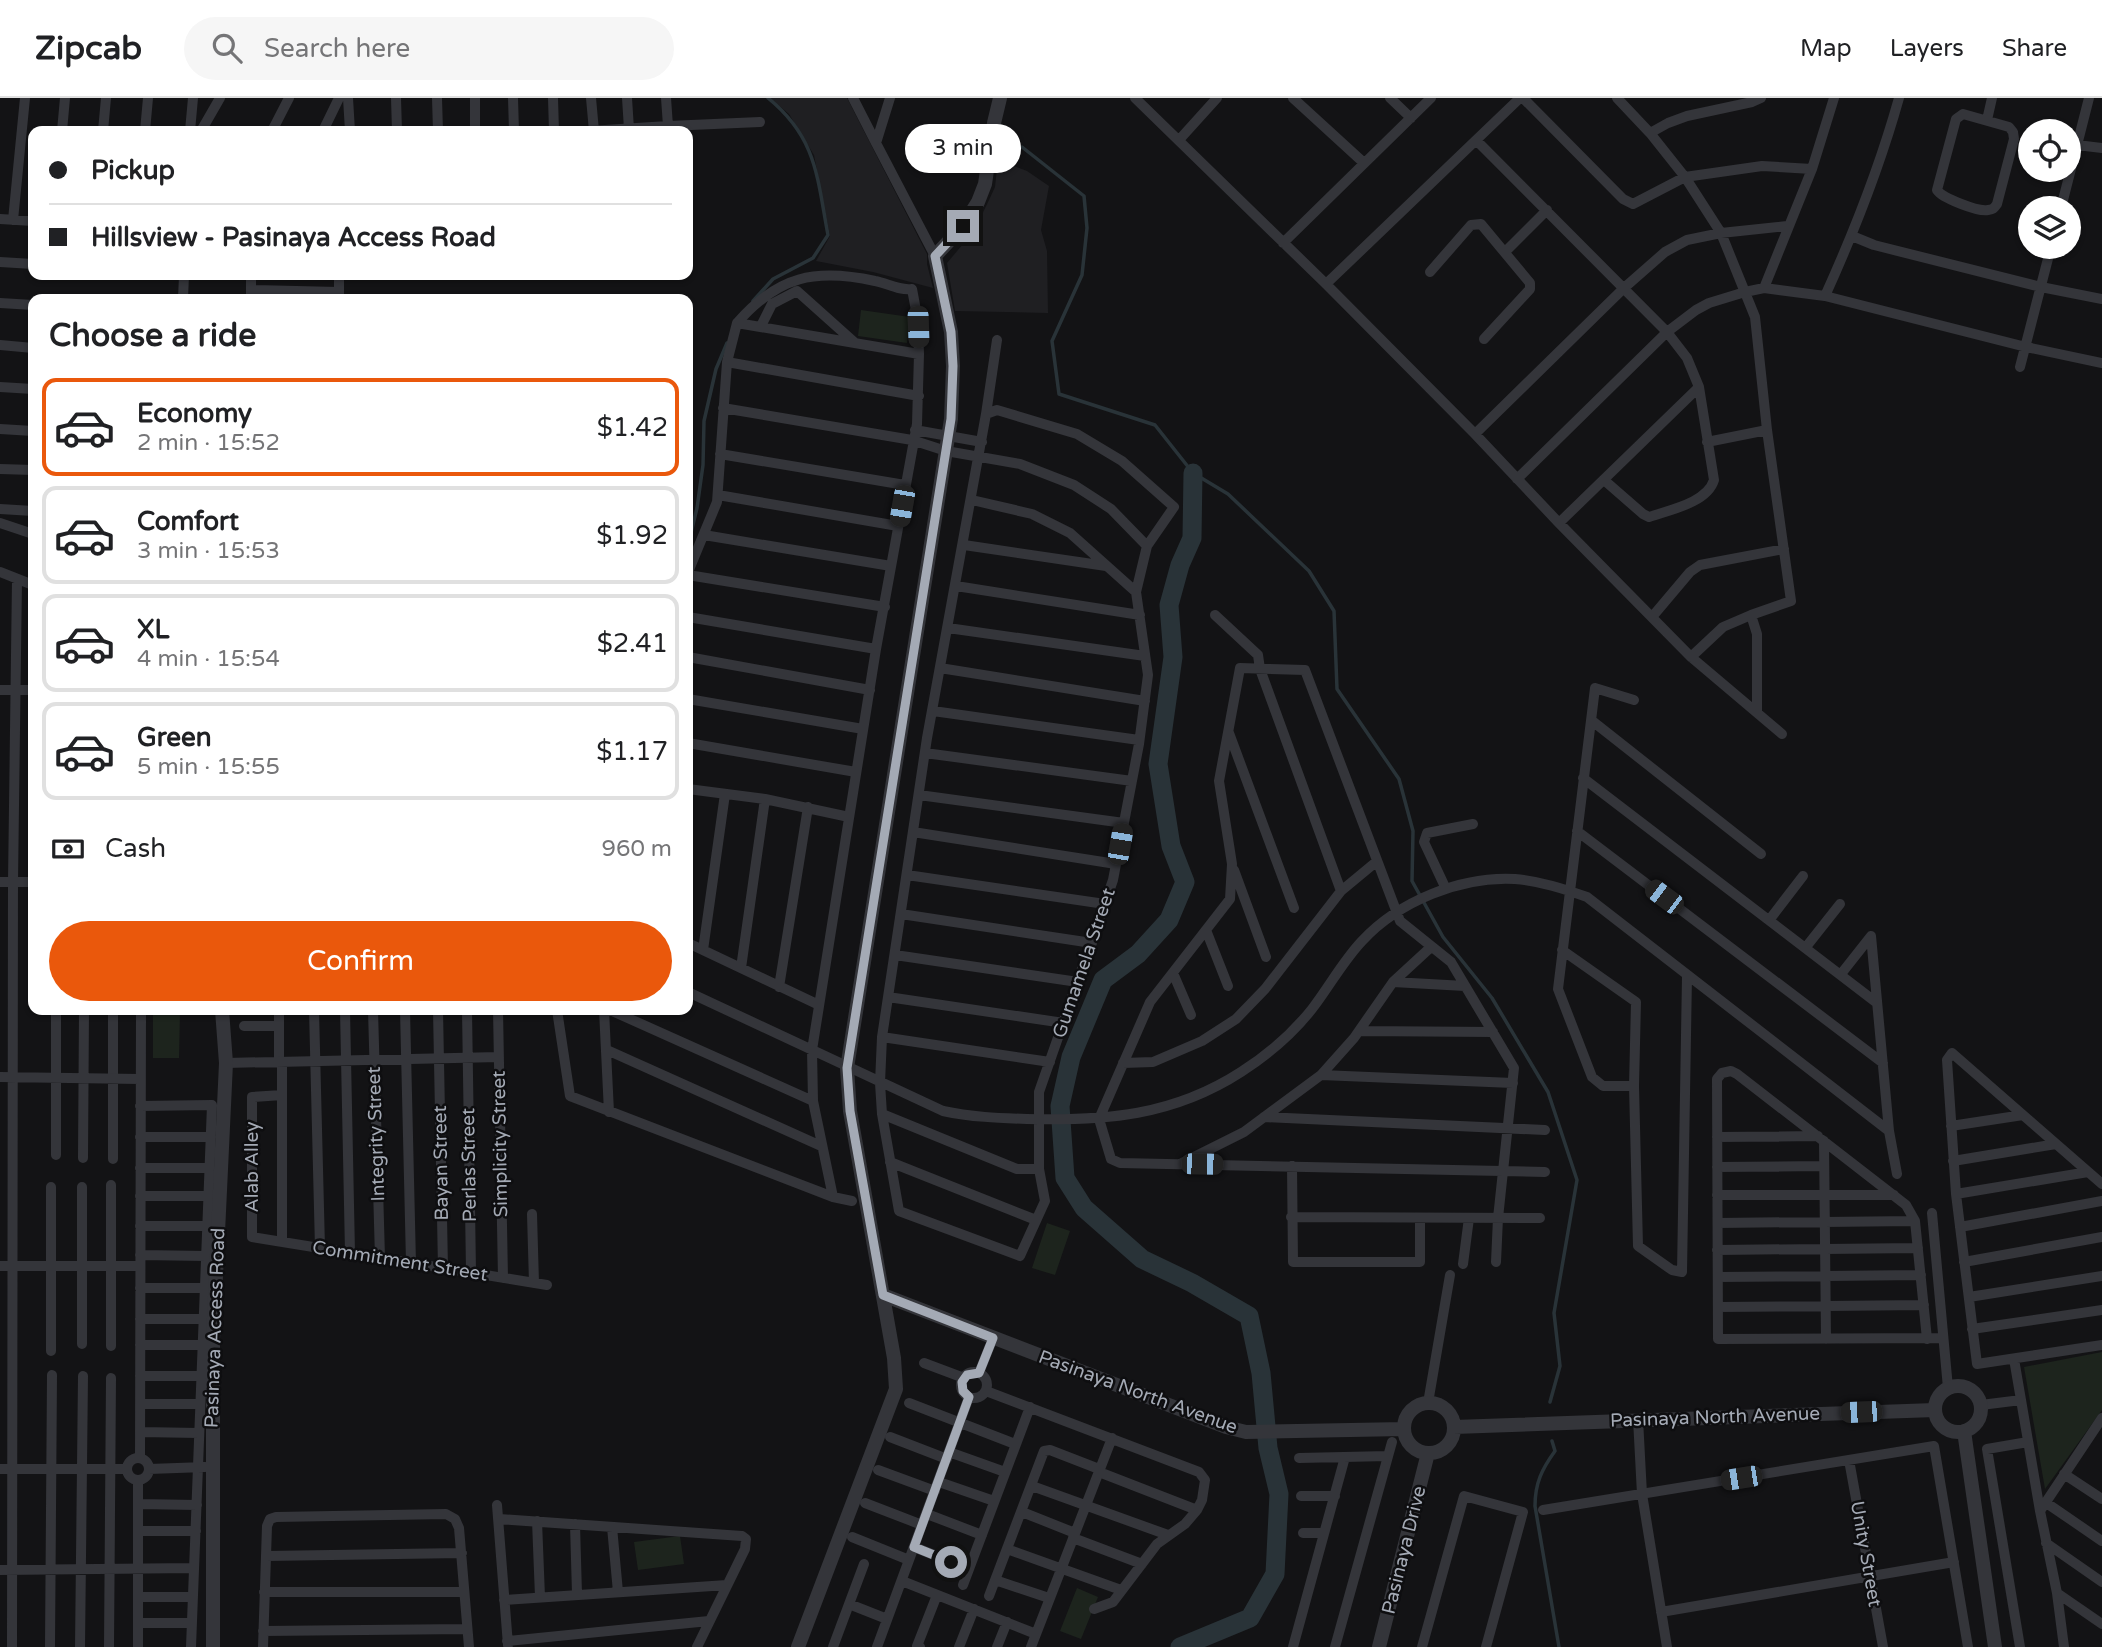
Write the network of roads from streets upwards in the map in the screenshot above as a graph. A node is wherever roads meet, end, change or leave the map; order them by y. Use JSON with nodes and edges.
{"nodes":[{"id":1,"x":25,"y":98,"type":"edge"},
{"id":2,"x":65,"y":98,"type":"edge"},
{"id":3,"x":106,"y":98,"type":"edge"},
{"id":4,"x":148,"y":98,"type":"edge"},
{"id":5,"x":193,"y":98,"type":"edge"},
{"id":6,"x":220,"y":98,"type":"edge"},
{"id":7,"x":289,"y":98,"type":"edge"},
{"id":8,"x":339,"y":98,"type":"edge"},
{"id":9,"x":348,"y":98,"type":"edge"},
{"id":10,"x":396,"y":98,"type":"edge"},
{"id":11,"x":437,"y":98,"type":"edge"},
{"id":12,"x":475,"y":98,"type":"edge"},
{"id":13,"x":513,"y":98,"type":"edge"},
{"id":14,"x":553,"y":98,"type":"edge"},
{"id":15,"x":591,"y":98,"type":"edge"},
{"id":16,"x":627,"y":98,"type":"edge"},
{"id":17,"x":666,"y":98,"type":"edge"},
{"id":18,"x":853,"y":98,"type":"edge"},
{"id":19,"x":890,"y":98,"type":"edge"},
{"id":20,"x":1000,"y":98,"type":"edge"},
{"id":21,"x":1135,"y":98,"type":"edge"},
{"id":22,"x":1217,"y":98,"type":"edge"},
{"id":23,"x":1293,"y":98,"type":"edge"},
{"id":24,"x":1390,"y":98,"type":"edge"},
{"id":25,"x":1431,"y":98,"type":"edge"},
{"id":26,"x":1521,"y":98,"type":"edge"},
{"id":27,"x":1617,"y":98,"type":"edge"},
{"id":28,"x":1760,"y":98,"type":"edge"},
{"id":29,"x":1834,"y":98,"type":"edge"},
{"id":30,"x":1899,"y":98,"type":"edge"},
{"id":31,"x":1992,"y":98,"type":"edge"},
{"id":32,"x":2089,"y":98,"type":"edge"},
{"id":33,"x":1411,"y":118,"type":"junction"},
{"id":34,"x":1987,"y":120,"type":"junction"},
{"id":35,"x":760,"y":122,"type":"dead end"},
{"id":36,"x":62,"y":126,"type":"edge"},
{"id":37,"x":103,"y":126,"type":"edge"},
{"id":38,"x":145,"y":126,"type":"edge"},
{"id":39,"x":190,"y":126,"type":"edge"},
{"id":40,"x":204,"y":126,"type":"edge"},
{"id":41,"x":275,"y":126,"type":"edge"},
{"id":42,"x":325,"y":126,"type":"edge"},
{"id":43,"x":350,"y":126,"type":"edge"},
{"id":44,"x":397,"y":126,"type":"edge"},
{"id":45,"x":438,"y":126,"type":"edge"},
{"id":46,"x":475,"y":126,"type":"edge"},
{"id":47,"x":514,"y":126,"type":"edge"},
{"id":48,"x":554,"y":126,"type":"edge"},
{"id":49,"x":591,"y":126,"type":"edge"},
{"id":50,"x":629,"y":126,"type":"edge"},
{"id":51,"x":668,"y":126,"type":"joint"},
{"id":52,"x":2081,"y":129,"type":"edge"},
{"id":53,"x":1650,"y":133,"type":"junction"},
{"id":54,"x":1179,"y":140,"type":"junction"},
{"id":55,"x":1477,"y":141,"type":"junction"},
{"id":56,"x":876,"y":143,"type":"junction"},
{"id":57,"x":2081,"y":145,"type":"edge"},
{"id":58,"x":2102,"y":148,"type":"edge"},
{"id":59,"x":1364,"y":163,"type":"junction"},
{"id":60,"x":1812,"y":169,"type":"junction"},
{"id":61,"x":1685,"y":177,"type":"junction"},
{"id":62,"x":1547,"y":210,"type":"junction"},
{"id":63,"x":0,"y":219,"type":"edge"},
{"id":64,"x":13,"y":220,"type":"junction"},
{"id":65,"x":28,"y":221,"type":"edge"},
{"id":66,"x":1787,"y":226,"type":"junction"},
{"id":67,"x":1721,"y":233,"type":"junction"},
{"id":68,"x":1852,"y":236,"type":"junction"},
{"id":69,"x":1283,"y":243,"type":"junction"},
{"id":70,"x":1505,"y":252,"type":"junction"},
{"id":71,"x":935,"y":256,"type":"junction"},
{"id":72,"x":2048,"y":259,"type":"edge"},
{"id":73,"x":0,"y":262,"type":"edge"},
{"id":74,"x":28,"y":264,"type":"edge"},
{"id":75,"x":1430,"y":272,"type":"dead end"},
{"id":76,"x":1326,"y":284,"type":"junction"},
{"id":77,"x":2041,"y":287,"type":"junction"},
{"id":78,"x":1624,"y":288,"type":"junction"},
{"id":79,"x":1764,"y":288,"type":"junction"},
{"id":80,"x":1745,"y":292,"type":"junction"},
{"id":81,"x":1825,"y":296,"type":"junction"},
{"id":82,"x":2102,"y":299,"type":"edge"},
{"id":83,"x":0,"y":303,"type":"edge"},
{"id":84,"x":28,"y":305,"type":"edge"},
{"id":85,"x":737,"y":323,"type":"junction"},
{"id":86,"x":761,"y":326,"type":"junction"},
{"id":87,"x":1667,"y":332,"type":"junction"},
{"id":88,"x":1484,"y":339,"type":"dead end"},
{"id":89,"x":997,"y":340,"type":"dead end"},
{"id":90,"x":855,"y":343,"type":"junction"},
{"id":91,"x":0,"y":345,"type":"edge"},
{"id":92,"x":2026,"y":347,"type":"junction"},
{"id":93,"x":28,"y":348,"type":"edge"},
{"id":94,"x":919,"y":354,"type":"junction"},
{"id":95,"x":727,"y":362,"type":"junction"},
{"id":96,"x":2102,"y":363,"type":"edge"},
{"id":97,"x":2021,"y":367,"type":"dead end"},
{"id":98,"x":0,"y":387,"type":"edge"},
{"id":99,"x":1699,"y":387,"type":"junction"},
{"id":100,"x":28,"y":389,"type":"edge"},
{"id":101,"x":919,"y":396,"type":"junction"},
{"id":102,"x":723,"y":408,"type":"junction"},
{"id":103,"x":986,"y":414,"type":"junction"},
{"id":104,"x":0,"y":429,"type":"edge"},
{"id":105,"x":1767,"y":430,"type":"junction"},
{"id":106,"x":28,"y":431,"type":"edge"},
{"id":107,"x":1475,"y":433,"type":"junction"},
{"id":108,"x":914,"y":435,"type":"junction"},
{"id":109,"x":982,"y":442,"type":"junction"},
{"id":110,"x":1707,"y":442,"type":"junction"},
{"id":111,"x":947,"y":444,"type":"junction"},
{"id":112,"x":720,"y":454,"type":"junction"},
{"id":113,"x":980,"y":455,"type":"junction"},
{"id":114,"x":0,"y":469,"type":"edge"},
{"id":115,"x":28,"y":470,"type":"edge"},
{"id":116,"x":1517,"y":479,"type":"junction"},
{"id":117,"x":1604,"y":480,"type":"junction"},
{"id":118,"x":905,"y":485,"type":"junction"},
{"id":119,"x":718,"y":495,"type":"junction"},
{"id":120,"x":972,"y":500,"type":"junction"},
{"id":121,"x":0,"y":509,"type":"edge"},
{"id":122,"x":28,"y":511,"type":"edge"},
{"id":123,"x":0,"y":523,"type":"edge"},
{"id":124,"x":1559,"y":523,"type":"junction"},
{"id":125,"x":898,"y":526,"type":"junction"},
{"id":126,"x":28,"y":532,"type":"edge"},
{"id":127,"x":704,"y":534,"type":"junction"},
{"id":128,"x":964,"y":545,"type":"junction"},
{"id":129,"x":1147,"y":546,"type":"junction"},
{"id":130,"x":1784,"y":549,"type":"junction"},
{"id":131,"x":693,"y":561,"type":"edge"},
{"id":132,"x":891,"y":566,"type":"junction"},
{"id":133,"x":1108,"y":567,"type":"junction"},
{"id":134,"x":0,"y":572,"type":"edge"},
{"id":135,"x":693,"y":574,"type":"edge"},
{"id":136,"x":17,"y":579,"type":"junction"},
{"id":137,"x":28,"y":582,"type":"edge"},
{"id":138,"x":956,"y":586,"type":"junction"},
{"id":139,"x":1136,"y":592,"type":"junction"},
{"id":140,"x":885,"y":607,"type":"junction"},
{"id":141,"x":1140,"y":615,"type":"junction"},
{"id":142,"x":1214,"y":615,"type":"dead end"},
{"id":143,"x":1751,"y":615,"type":"junction"},
{"id":144,"x":1652,"y":617,"type":"junction"},
{"id":145,"x":693,"y":618,"type":"edge"},
{"id":146,"x":948,"y":628,"type":"junction"},
{"id":147,"x":876,"y":649,"type":"junction"},
{"id":148,"x":1145,"y":656,"type":"junction"},
{"id":149,"x":1691,"y":657,"type":"junction"},
{"id":150,"x":693,"y":658,"type":"edge"},
{"id":151,"x":940,"y":668,"type":"junction"},
{"id":152,"x":1260,"y":669,"type":"junction"},
{"id":153,"x":0,"y":690,"type":"edge"},
{"id":154,"x":16,"y":690,"type":"junction"},
{"id":155,"x":28,"y":690,"type":"edge"},
{"id":156,"x":870,"y":690,"type":"junction"},
{"id":157,"x":693,"y":700,"type":"edge"},
{"id":158,"x":1634,"y":700,"type":"dead end"},
{"id":159,"x":1144,"y":701,"type":"junction"},
{"id":160,"x":933,"y":711,"type":"junction"},
{"id":161,"x":1757,"y":711,"type":"junction"},
{"id":162,"x":1591,"y":720,"type":"junction"},
{"id":163,"x":863,"y":729,"type":"junction"},
{"id":164,"x":1228,"y":730,"type":"junction"},
{"id":165,"x":1782,"y":734,"type":"dead end"},
{"id":166,"x":1139,"y":740,"type":"junction"},
{"id":167,"x":693,"y":744,"type":"edge"},
{"id":168,"x":925,"y":753,"type":"junction"},
{"id":169,"x":856,"y":772,"type":"junction"},
{"id":170,"x":1583,"y":778,"type":"junction"},
{"id":171,"x":1132,"y":781,"type":"junction"},
{"id":172,"x":693,"y":790,"type":"edge"},
{"id":173,"x":725,"y":794,"type":"junction"},
{"id":174,"x":919,"y":795,"type":"junction"},
{"id":175,"x":765,"y":799,"type":"junction"},
{"id":176,"x":808,"y":807,"type":"junction"},
{"id":177,"x":849,"y":817,"type":"junction"},
{"id":178,"x":1124,"y":823,"type":"junction"},
{"id":179,"x":1473,"y":824,"type":"dead end"},
{"id":180,"x":1577,"y":831,"type":"junction"},
{"id":181,"x":913,"y":832,"type":"junction"},
{"id":182,"x":1761,"y":854,"type":"dead end"},
{"id":183,"x":1376,"y":862,"type":"junction"},
{"id":184,"x":1116,"y":864,"type":"junction"},
{"id":185,"x":1232,"y":864,"type":"junction"},
{"id":186,"x":907,"y":875,"type":"junction"},
{"id":187,"x":1803,"y":876,"type":"dead end"},
{"id":188,"x":0,"y":882,"type":"edge"},
{"id":189,"x":13,"y":882,"type":"junction"},
{"id":190,"x":28,"y":882,"type":"edge"},
{"id":191,"x":1443,"y":890,"type":"junction"},
{"id":192,"x":1341,"y":891,"type":"junction"},
{"id":193,"x":1569,"y":891,"type":"junction"},
{"id":194,"x":1105,"y":904,"type":"junction"},
{"id":195,"x":1840,"y":904,"type":"dead end"},
{"id":196,"x":1294,"y":908,"type":"dead end"},
{"id":197,"x":1398,"y":911,"type":"junction"},
{"id":198,"x":901,"y":914,"type":"junction"},
{"id":199,"x":1770,"y":919,"type":"junction"},
{"id":200,"x":1206,"y":930,"type":"junction"},
{"id":201,"x":1093,"y":943,"type":"junction"},
{"id":202,"x":693,"y":945,"type":"edge"},
{"id":203,"x":1431,"y":947,"type":"junction"},
{"id":204,"x":1806,"y":947,"type":"junction"},
{"id":205,"x":703,"y":950,"type":"junction"},
{"id":206,"x":1562,"y":950,"type":"junction"},
{"id":207,"x":895,"y":955,"type":"junction"},
{"id":208,"x":1266,"y":957,"type":"dead end"},
{"id":209,"x":741,"y":968,"type":"junction"},
{"id":210,"x":1172,"y":973,"type":"junction"},
{"id":211,"x":1841,"y":974,"type":"junction"},
{"id":212,"x":1687,"y":976,"type":"junction"},
{"id":213,"x":1078,"y":982,"type":"junction"},
{"id":214,"x":1393,"y":982,"type":"junction"},
{"id":215,"x":1228,"y":986,"type":"dead end"},
{"id":216,"x":1465,"y":986,"type":"junction"},
{"id":217,"x":779,"y":987,"type":"junction"},
{"id":218,"x":693,"y":994,"type":"edge"},
{"id":219,"x":888,"y":997,"type":"junction"},
{"id":220,"x":1877,"y":1003,"type":"junction"},
{"id":221,"x":819,"y":1006,"type":"junction"},
{"id":222,"x":56,"y":1015,"type":"edge"},
{"id":223,"x":84,"y":1015,"type":"edge"},
{"id":224,"x":113,"y":1015,"type":"edge"},
{"id":225,"x":141,"y":1015,"type":"edge"},
{"id":226,"x":222,"y":1015,"type":"edge"},
{"id":227,"x":279,"y":1015,"type":"edge"},
{"id":228,"x":314,"y":1015,"type":"edge"},
{"id":229,"x":345,"y":1015,"type":"edge"},
{"id":230,"x":373,"y":1015,"type":"edge"},
{"id":231,"x":405,"y":1015,"type":"edge"},
{"id":232,"x":438,"y":1015,"type":"edge"},
{"id":233,"x":467,"y":1015,"type":"edge"},
{"id":234,"x":498,"y":1015,"type":"edge"},
{"id":235,"x":558,"y":1015,"type":"edge"},
{"id":236,"x":604,"y":1015,"type":"edge"},
{"id":237,"x":621,"y":1015,"type":"edge"},
{"id":238,"x":1191,"y":1015,"type":"dead end"},
{"id":239,"x":1064,"y":1023,"type":"junction"},
{"id":240,"x":244,"y":1026,"type":"dead end"},
{"id":241,"x":279,"y":1026,"type":"junction"},
{"id":242,"x":1359,"y":1031,"type":"junction"},
{"id":243,"x":1493,"y":1032,"type":"junction"},
{"id":244,"x":882,"y":1037,"type":"junction"},
{"id":245,"x":607,"y":1050,"type":"junction"},
{"id":246,"x":812,"y":1050,"type":"junction"},
{"id":247,"x":499,"y":1057,"type":"junction"},
{"id":248,"x":468,"y":1058,"type":"junction"},
{"id":249,"x":439,"y":1059,"type":"junction"},
{"id":250,"x":374,"y":1060,"type":"junction"},
{"id":251,"x":407,"y":1060,"type":"junction"},
{"id":252,"x":346,"y":1061,"type":"junction"},
{"id":253,"x":317,"y":1062,"type":"junction"},
{"id":254,"x":1050,"y":1062,"type":"junction"},
{"id":255,"x":226,"y":1063,"type":"junction"},
{"id":256,"x":281,"y":1063,"type":"junction"},
{"id":257,"x":1123,"y":1063,"type":"junction"},
{"id":258,"x":1883,"y":1063,"type":"junction"},
{"id":259,"x":847,"y":1068,"type":"junction"},
{"id":260,"x":1321,"y":1074,"type":"junction"},
{"id":261,"x":0,"y":1077,"type":"edge"},
{"id":262,"x":13,"y":1077,"type":"junction"},
{"id":263,"x":56,"y":1078,"type":"junction"},
{"id":264,"x":83,"y":1079,"type":"junction"},
{"id":265,"x":113,"y":1079,"type":"junction"},
{"id":266,"x":140,"y":1079,"type":"junction"},
{"id":267,"x":880,"y":1083,"type":"junction"},
{"id":268,"x":1513,"y":1083,"type":"junction"},
{"id":269,"x":1634,"y":1086,"type":"junction"},
{"id":270,"x":282,"y":1095,"type":"junction"},
{"id":271,"x":813,"y":1101,"type":"junction"},
{"id":272,"x":140,"y":1106,"type":"junction"},
{"id":273,"x":609,"y":1112,"type":"junction"},
{"id":274,"x":882,"y":1114,"type":"junction"},
{"id":275,"x":2023,"y":1115,"type":"junction"},
{"id":276,"x":1264,"y":1117,"type":"junction"},
{"id":277,"x":1039,"y":1119,"type":"junction"},
{"id":278,"x":1099,"y":1119,"type":"junction"},
{"id":279,"x":1951,"y":1126,"type":"junction"},
{"id":280,"x":1507,"y":1127,"type":"junction"},
{"id":281,"x":1545,"y":1130,"type":"dead end"},
{"id":282,"x":1889,"y":1131,"type":"junction"},
{"id":283,"x":140,"y":1137,"type":"junction"},
{"id":284,"x":211,"y":1137,"type":"junction"},
{"id":285,"x":1717,"y":1137,"type":"junction"},
{"id":286,"x":1821,"y":1138,"type":"junction"},
{"id":287,"x":2056,"y":1144,"type":"junction"},
{"id":288,"x":821,"y":1146,"type":"junction"},
{"id":289,"x":55,"y":1155,"type":"dead end"},
{"id":290,"x":83,"y":1158,"type":"dead end"},
{"id":291,"x":113,"y":1158,"type":"dead end"},
{"id":292,"x":1953,"y":1161,"type":"junction"},
{"id":293,"x":890,"y":1162,"type":"junction"},
{"id":294,"x":1180,"y":1164,"type":"junction"},
{"id":295,"x":1292,"y":1166,"type":"junction"},
{"id":296,"x":1823,"y":1166,"type":"junction"},
{"id":297,"x":1717,"y":1167,"type":"junction"},
{"id":298,"x":140,"y":1168,"type":"junction"},
{"id":299,"x":209,"y":1168,"type":"junction"},
{"id":300,"x":1039,"y":1169,"type":"junction"},
{"id":301,"x":1502,"y":1171,"type":"junction"},
{"id":302,"x":1545,"y":1171,"type":"dead end"},
{"id":303,"x":2088,"y":1172,"type":"junction"},
{"id":304,"x":1897,"y":1174,"type":"dead end"},
{"id":305,"x":2102,"y":1184,"type":"edge"},
{"id":306,"x":111,"y":1185,"type":"dead end"},
{"id":307,"x":51,"y":1187,"type":"dead end"},
{"id":308,"x":82,"y":1187,"type":"dead end"},
{"id":309,"x":1823,"y":1194,"type":"junction"},
{"id":310,"x":1956,"y":1194,"type":"junction"},
{"id":311,"x":1717,"y":1195,"type":"junction"},
{"id":312,"x":1894,"y":1195,"type":"junction"},
{"id":313,"x":140,"y":1196,"type":"junction"},
{"id":314,"x":209,"y":1196,"type":"junction"},
{"id":315,"x":833,"y":1197,"type":"junction"},
{"id":316,"x":852,"y":1201,"type":"dead end"},
{"id":317,"x":2102,"y":1201,"type":"edge"},
{"id":318,"x":532,"y":1213,"type":"dead end"},
{"id":319,"x":1932,"y":1213,"type":"dead end"},
{"id":320,"x":1292,"y":1217,"type":"junction"},
{"id":321,"x":1420,"y":1217,"type":"junction"},
{"id":322,"x":1469,"y":1218,"type":"junction"},
{"id":323,"x":1498,"y":1218,"type":"junction"},
{"id":324,"x":1539,"y":1218,"type":"dead end"},
{"id":325,"x":1036,"y":1220,"type":"junction"},
{"id":326,"x":1915,"y":1221,"type":"junction"},
{"id":327,"x":1824,"y":1222,"type":"junction"},
{"id":328,"x":1717,"y":1223,"type":"junction"},
{"id":329,"x":140,"y":1226,"type":"junction"},
{"id":330,"x":207,"y":1226,"type":"junction"},
{"id":331,"x":1960,"y":1227,"type":"junction"},
{"id":332,"x":252,"y":1237,"type":"joint"},
{"id":333,"x":2102,"y":1237,"type":"edge"},
{"id":334,"x":282,"y":1242,"type":"junction"},
{"id":335,"x":320,"y":1248,"type":"junction"},
{"id":336,"x":1918,"y":1248,"type":"junction"},
{"id":337,"x":1824,"y":1249,"type":"junction"},
{"id":338,"x":1717,"y":1250,"type":"junction"},
{"id":339,"x":350,"y":1253,"type":"junction"},
{"id":340,"x":206,"y":1256,"type":"junction"},
{"id":341,"x":380,"y":1258,"type":"junction"},
{"id":342,"x":140,"y":1261,"type":"junction"},
{"id":343,"x":1496,"y":1262,"type":"dead end"},
{"id":344,"x":1964,"y":1262,"type":"junction"},
{"id":345,"x":411,"y":1263,"type":"junction"},
{"id":346,"x":1463,"y":1264,"type":"dead end"},
{"id":347,"x":0,"y":1266,"type":"edge"},
{"id":348,"x":13,"y":1266,"type":"junction"},
{"id":349,"x":51,"y":1266,"type":"junction"},
{"id":350,"x":82,"y":1266,"type":"junction"},
{"id":351,"x":111,"y":1266,"type":"junction"},
{"id":352,"x":443,"y":1268,"type":"junction"},
{"id":353,"x":471,"y":1272,"type":"junction"},
{"id":354,"x":1450,"y":1275,"type":"dead end"},
{"id":355,"x":1921,"y":1275,"type":"junction"},
{"id":356,"x":1825,"y":1276,"type":"junction"},
{"id":357,"x":2102,"y":1276,"type":"edge"},
{"id":358,"x":1718,"y":1277,"type":"junction"},
{"id":359,"x":503,"y":1278,"type":"junction"},
{"id":360,"x":534,"y":1283,"type":"junction"},
{"id":361,"x":547,"y":1285,"type":"dead end"},
{"id":362,"x":140,"y":1288,"type":"junction"},
{"id":363,"x":205,"y":1289,"type":"junction"},
{"id":364,"x":883,"y":1295,"type":"junction"},
{"id":365,"x":1969,"y":1297,"type":"junction"},
{"id":366,"x":1924,"y":1305,"type":"junction"},
{"id":367,"x":1825,"y":1306,"type":"junction"},
{"id":368,"x":1718,"y":1307,"type":"junction"},
{"id":369,"x":2102,"y":1310,"type":"edge"},
{"id":370,"x":140,"y":1319,"type":"junction"},
{"id":371,"x":204,"y":1319,"type":"junction"},
{"id":372,"x":1972,"y":1329,"type":"junction"},
{"id":373,"x":993,"y":1338,"type":"junction"},
{"id":374,"x":1943,"y":1338,"type":"junction"},
{"id":375,"x":1826,"y":1339,"type":"junction"},
{"id":376,"x":1927,"y":1339,"type":"junction"},
{"id":377,"x":82,"y":1343,"type":"dead end"},
{"id":378,"x":140,"y":1345,"type":"junction"},
{"id":379,"x":203,"y":1345,"type":"junction"},
{"id":380,"x":2102,"y":1345,"type":"edge"},
{"id":381,"x":111,"y":1346,"type":"dead end"},
{"id":382,"x":51,"y":1351,"type":"dead end"},
{"id":383,"x":2014,"y":1359,"type":"junction"},
{"id":384,"x":924,"y":1363,"type":"dead end"},
{"id":385,"x":979,"y":1373,"type":"junction"},
{"id":386,"x":52,"y":1376,"type":"dead end"},
{"id":387,"x":83,"y":1376,"type":"dead end"},
{"id":388,"x":140,"y":1376,"type":"junction"},
{"id":389,"x":202,"y":1376,"type":"junction"},
{"id":390,"x":111,"y":1378,"type":"dead end"},
{"id":391,"x":964,"y":1378,"type":"junction"},
{"id":392,"x":1948,"y":1388,"type":"junction"},
{"id":393,"x":986,"y":1391,"type":"junction"},
{"id":394,"x":969,"y":1397,"type":"junction"},
{"id":395,"x":2021,"y":1400,"type":"junction"},
{"id":396,"x":909,"y":1403,"type":"dead end"},
{"id":397,"x":1428,"y":1403,"type":"junction"},
{"id":398,"x":140,"y":1404,"type":"junction"},
{"id":399,"x":200,"y":1404,"type":"junction"},
{"id":400,"x":1981,"y":1405,"type":"junction"},
{"id":401,"x":1030,"y":1407,"type":"junction"},
{"id":402,"x":1935,"y":1410,"type":"junction"},
{"id":403,"x":2102,"y":1418,"type":"edge"},
{"id":404,"x":1638,"y":1419,"type":"junction"},
{"id":405,"x":961,"y":1423,"type":"junction"},
{"id":406,"x":1454,"y":1427,"type":"junction"},
{"id":407,"x":1404,"y":1429,"type":"junction"},
{"id":408,"x":140,"y":1432,"type":"junction"},
{"id":409,"x":1964,"y":1432,"type":"junction"},
{"id":410,"x":199,"y":1433,"type":"junction"},
{"id":411,"x":890,"y":1437,"type":"dead end"},
{"id":412,"x":1112,"y":1438,"type":"junction"},
{"id":413,"x":1392,"y":1442,"type":"dead end"},
{"id":414,"x":2028,"y":1442,"type":"junction"},
{"id":415,"x":1015,"y":1444,"type":"junction"},
{"id":416,"x":1428,"y":1453,"type":"junction"},
{"id":417,"x":948,"y":1456,"type":"junction"},
{"id":418,"x":1345,"y":1457,"type":"junction"},
{"id":419,"x":1388,"y":1457,"type":"junction"},
{"id":420,"x":140,"y":1458,"type":"junction"},
{"id":421,"x":1299,"y":1458,"type":"dead end"},
{"id":422,"x":1849,"y":1460,"type":"junction"},
{"id":423,"x":205,"y":1467,"type":"junction"},
{"id":424,"x":0,"y":1469,"type":"edge"},
{"id":425,"x":14,"y":1469,"type":"junction"},
{"id":426,"x":51,"y":1469,"type":"junction"},
{"id":427,"x":82,"y":1469,"type":"junction"},
{"id":428,"x":110,"y":1469,"type":"junction"},
{"id":429,"x":127,"y":1469,"type":"junction"},
{"id":430,"x":149,"y":1469,"type":"junction"},
{"id":431,"x":878,"y":1470,"type":"dead end"},
{"id":432,"x":1099,"y":1470,"type":"junction"},
{"id":433,"x":1005,"y":1472,"type":"junction"},
{"id":434,"x":2064,"y":1474,"type":"junction"},
{"id":435,"x":138,"y":1480,"type":"junction"},
{"id":436,"x":937,"y":1486,"type":"junction"},
{"id":437,"x":1032,"y":1486,"type":"junction"},
{"id":438,"x":1642,"y":1494,"type":"junction"},
{"id":439,"x":2101,"y":1495,"type":"edge"},
{"id":440,"x":1301,"y":1496,"type":"dead end"},
{"id":441,"x":1335,"y":1496,"type":"junction"},
{"id":442,"x":994,"y":1501,"type":"junction"},
{"id":443,"x":865,"y":1503,"type":"dead end"},
{"id":444,"x":138,"y":1504,"type":"junction"},
{"id":445,"x":197,"y":1505,"type":"junction"},
{"id":446,"x":497,"y":1505,"type":"dead end"},
{"id":447,"x":1085,"y":1506,"type":"junction"},
{"id":448,"x":2042,"y":1507,"type":"junction"},
{"id":449,"x":1197,"y":1510,"type":"junction"},
{"id":450,"x":1543,"y":1510,"type":"dead end"},
{"id":451,"x":1022,"y":1512,"type":"junction"},
{"id":452,"x":925,"y":1519,"type":"junction"},
{"id":453,"x":499,"y":1520,"type":"junction"},
{"id":454,"x":537,"y":1521,"type":"junction"},
{"id":455,"x":575,"y":1524,"type":"junction"},
{"id":456,"x":612,"y":1527,"type":"junction"},
{"id":457,"x":138,"y":1531,"type":"junction"},
{"id":458,"x":196,"y":1531,"type":"junction"},
{"id":459,"x":1303,"y":1533,"type":"dead end"},
{"id":460,"x":1324,"y":1533,"type":"junction"},
{"id":461,"x":982,"y":1535,"type":"junction"},
{"id":462,"x":1168,"y":1535,"type":"junction"},
{"id":463,"x":1074,"y":1536,"type":"junction"},
{"id":464,"x":852,"y":1537,"type":"dead end"},
{"id":465,"x":2102,"y":1541,"type":"edge"},
{"id":466,"x":2046,"y":1543,"type":"junction"},
{"id":467,"x":914,"y":1547,"type":"junction"},
{"id":468,"x":1007,"y":1549,"type":"junction"},
{"id":469,"x":461,"y":1553,"type":"junction"},
{"id":470,"x":266,"y":1556,"type":"junction"},
{"id":471,"x":909,"y":1560,"type":"junction"},
{"id":472,"x":1954,"y":1562,"type":"junction"},
{"id":473,"x":864,"y":1564,"type":"dead end"},
{"id":474,"x":1142,"y":1564,"type":"junction"},
{"id":475,"x":194,"y":1568,"type":"junction"},
{"id":476,"x":1061,"y":1568,"type":"junction"},
{"id":477,"x":51,"y":1569,"type":"junction"},
{"id":478,"x":81,"y":1569,"type":"junction"},
{"id":479,"x":110,"y":1569,"type":"junction"},
{"id":480,"x":138,"y":1569,"type":"junction"},
{"id":481,"x":969,"y":1569,"type":"junction"},
{"id":482,"x":0,"y":1570,"type":"edge"},
{"id":483,"x":13,"y":1570,"type":"junction"},
{"id":484,"x":1870,"y":1576,"type":"junction"},
{"id":485,"x":995,"y":1580,"type":"junction"},
{"id":486,"x":902,"y":1581,"type":"junction"},
{"id":487,"x":2102,"y":1582,"type":"edge"},
{"id":488,"x":727,"y":1585,"type":"junction"},
{"id":489,"x":963,"y":1585,"type":"dead end"},
{"id":490,"x":1121,"y":1590,"type":"junction"},
{"id":491,"x":264,"y":1592,"type":"junction"},
{"id":492,"x":464,"y":1592,"type":"junction"},
{"id":493,"x":618,"y":1592,"type":"junction"},
{"id":494,"x":2057,"y":1592,"type":"junction"},
{"id":495,"x":578,"y":1594,"type":"junction"},
{"id":496,"x":937,"y":1595,"type":"junction"},
{"id":497,"x":989,"y":1596,"type":"dead end"},
{"id":498,"x":138,"y":1597,"type":"junction"},
{"id":499,"x":193,"y":1597,"type":"junction"},
{"id":500,"x":540,"y":1597,"type":"junction"},
{"id":501,"x":1049,"y":1598,"type":"junction"},
{"id":502,"x":504,"y":1600,"type":"junction"},
{"id":503,"x":849,"y":1604,"type":"junction"},
{"id":504,"x":974,"y":1609,"type":"junction"},
{"id":505,"x":1094,"y":1609,"type":"dead end"},
{"id":506,"x":1661,"y":1612,"type":"junction"},
{"id":507,"x":887,"y":1619,"type":"junction"},
{"id":508,"x":709,"y":1621,"type":"junction"},
{"id":509,"x":1007,"y":1622,"type":"junction"},
{"id":510,"x":138,"y":1623,"type":"junction"},
{"id":511,"x":192,"y":1623,"type":"junction"},
{"id":512,"x":2102,"y":1624,"type":"edge"},
{"id":513,"x":467,"y":1629,"type":"junction"},
{"id":514,"x":263,"y":1631,"type":"junction"},
{"id":515,"x":1036,"y":1634,"type":"junction"},
{"id":516,"x":508,"y":1644,"type":"edge"},
{"id":517,"x":50,"y":1646,"type":"edge"},
{"id":518,"x":12,"y":1647,"type":"edge"},
{"id":519,"x":80,"y":1647,"type":"edge"},
{"id":520,"x":109,"y":1647,"type":"edge"},
{"id":521,"x":138,"y":1647,"type":"edge"},
{"id":522,"x":191,"y":1647,"type":"edge"},
{"id":523,"x":213,"y":1647,"type":"edge"},
{"id":524,"x":263,"y":1647,"type":"edge"},
{"id":525,"x":469,"y":1647,"type":"edge"},
{"id":526,"x":697,"y":1647,"type":"edge"},
{"id":527,"x":798,"y":1647,"type":"edge"},
{"id":528,"x":833,"y":1647,"type":"edge"},
{"id":529,"x":877,"y":1647,"type":"edge"},
{"id":530,"x":920,"y":1647,"type":"edge"},
{"id":531,"x":959,"y":1647,"type":"edge"},
{"id":532,"x":997,"y":1647,"type":"edge"},
{"id":533,"x":1031,"y":1647,"type":"edge"},
{"id":534,"x":1293,"y":1647,"type":"edge"},
{"id":535,"x":1335,"y":1647,"type":"edge"},
{"id":536,"x":1379,"y":1647,"type":"edge"},
{"id":537,"x":1422,"y":1647,"type":"edge"},
{"id":538,"x":1486,"y":1647,"type":"edge"},
{"id":539,"x":1667,"y":1647,"type":"edge"},
{"id":540,"x":1883,"y":1647,"type":"edge"},
{"id":541,"x":1968,"y":1647,"type":"edge"},
{"id":542,"x":1994,"y":1647,"type":"edge"},
{"id":543,"x":2020,"y":1647,"type":"edge"},
{"id":544,"x":2064,"y":1647,"type":"edge"}],
"edges":[{"from":1,"to":64,"type":"street"},
{"from":2,"to":36,"type":"street"},
{"from":3,"to":37,"type":"street"},
{"from":4,"to":38,"type":"street"},
{"from":5,"to":39,"type":"street"},
{"from":6,"to":40,"type":"street"},
{"from":7,"to":41,"type":"street"},
{"from":8,"to":42,"type":"street"},
{"from":9,"to":43,"type":"street"},
{"from":10,"to":44,"type":"street"},
{"from":11,"to":45,"type":"street"},
{"from":12,"to":46,"type":"street"},
{"from":13,"to":47,"type":"street"},
{"from":14,"to":48,"type":"street"},
{"from":15,"to":49,"type":"street"},
{"from":16,"to":50,"type":"street"},
{"from":17,"to":51,"type":"street"},
{"from":18,"to":56,"type":"street"},
{"from":19,"to":56,"type":"street"},
{"from":20,"to":71,"type":"street"},
{"from":21,"to":54,"type":"street"},
{"from":22,"to":54,"type":"street"},
{"from":23,"to":59,"type":"street"},
{"from":24,"to":33,"type":"street"},
{"from":25,"to":33,"type":"street"},
{"from":26,"to":55,"type":"street"},
{"from":26,"to":61,"type":"street"},
{"from":27,"to":53,"type":"street"},
{"from":28,"to":53,"type":"street"},
{"from":29,"to":60,"type":"street"},
{"from":30,"to":68,"type":"street"},
{"from":31,"to":34,"type":"street"},
{"from":32,"to":52,"type":"street"},
{"from":33,"to":59,"type":"street"},
{"from":34,"to":34,"type":"street"},
{"from":35,"to":51,"type":"street"},
{"from":53,"to":61,"type":"street"},
{"from":54,"to":69,"type":"street"},
{"from":55,"to":62,"type":"street"},
{"from":55,"to":76,"type":"street"},
{"from":56,"to":71,"type":"street"},
{"from":57,"to":58,"type":"street"},
{"from":59,"to":69,"type":"street"},
{"from":60,"to":61,"type":"street"},
{"from":60,"to":66,"type":"street"},
{"from":61,"to":67,"type":"street"},
{"from":62,"to":70,"type":"street"},
{"from":62,"to":78,"type":"street"},
{"from":63,"to":64,"type":"street"},
{"from":64,"to":65,"type":"street"},
{"from":66,"to":67,"type":"street"},
{"from":66,"to":79,"type":"street"},
{"from":67,"to":78,"type":"street"},
{"from":67,"to":80,"type":"street"},
{"from":68,"to":77,"type":"street"},
{"from":68,"to":81,"type":"street"},
{"from":69,"to":76,"type":"street"},
{"from":70,"to":75,"type":"street"},
{"from":70,"to":88,"type":"street"},
{"from":71,"to":111,"type":"street"},
{"from":72,"to":77,"type":"street"},
{"from":73,"to":74,"type":"street"},
{"from":76,"to":107,"type":"street"},
{"from":77,"to":82,"type":"street"},
{"from":77,"to":92,"type":"street"},
{"from":78,"to":87,"type":"street"},
{"from":78,"to":107,"type":"street"},
{"from":79,"to":80,"type":"street"},
{"from":79,"to":81,"type":"street"},
{"from":80,"to":87,"type":"street"},
{"from":80,"to":105,"type":"street"},
{"from":81,"to":92,"type":"street"},
{"from":83,"to":84,"type":"street"},
{"from":85,"to":86,"type":"street"},
{"from":85,"to":94,"type":"street"},
{"from":85,"to":95,"type":"street"},
{"from":86,"to":90,"type":"street"},
{"from":86,"to":90,"type":"street"},
{"from":87,"to":99,"type":"street"},
{"from":87,"to":116,"type":"street"},
{"from":89,"to":103,"type":"street"},
{"from":90,"to":94,"type":"street"},
{"from":91,"to":93,"type":"street"},
{"from":92,"to":96,"type":"street"},
{"from":92,"to":97,"type":"street"},
{"from":94,"to":101,"type":"street"},
{"from":95,"to":101,"type":"street"},
{"from":95,"to":102,"type":"street"},
{"from":98,"to":100,"type":"street"},
{"from":99,"to":110,"type":"street"},
{"from":99,"to":117,"type":"street"},
{"from":101,"to":108,"type":"street"},
{"from":102,"to":108,"type":"street"},
{"from":102,"to":112,"type":"street"},
{"from":103,"to":109,"type":"street"},
{"from":103,"to":129,"type":"street","name":"Gumamela Street"},
{"from":104,"to":106,"type":"street"},
{"from":105,"to":110,"type":"street"},
{"from":105,"to":130,"type":"street"},
{"from":107,"to":116,"type":"street"},
{"from":108,"to":111,"type":"street"},
{"from":108,"to":118,"type":"street"},
{"from":109,"to":111,"type":"street"},
{"from":109,"to":113,"type":"street"},
{"from":110,"to":117,"type":"street"},
{"from":111,"to":113,"type":"street"},
{"from":111,"to":259,"type":"street"},
{"from":112,"to":118,"type":"street"},
{"from":112,"to":119,"type":"street"},
{"from":113,"to":120,"type":"street"},
{"from":113,"to":129,"type":"street"},
{"from":114,"to":115,"type":"street"},
{"from":116,"to":124,"type":"street"},
{"from":117,"to":124,"type":"street"},
{"from":118,"to":125,"type":"street"},
{"from":119,"to":125,"type":"street"},
{"from":119,"to":127,"type":"street"},
{"from":120,"to":128,"type":"street"},
{"from":120,"to":133,"type":"street"},
{"from":121,"to":122,"type":"street"},
{"from":123,"to":126,"type":"street"},
{"from":124,"to":144,"type":"street"},
{"from":125,"to":132,"type":"street"},
{"from":127,"to":131,"type":"street"},
{"from":127,"to":132,"type":"street"},
{"from":128,"to":133,"type":"street"},
{"from":128,"to":138,"type":"street"},
{"from":129,"to":139,"type":"street","name":"Gumamela Street"},
{"from":130,"to":143,"type":"street"},
{"from":130,"to":144,"type":"street"},
{"from":132,"to":140,"type":"street"},
{"from":133,"to":139,"type":"street"},
{"from":134,"to":136,"type":"street"},
{"from":135,"to":140,"type":"street"},
{"from":136,"to":137,"type":"street"},
{"from":136,"to":154,"type":"street"},
{"from":138,"to":141,"type":"street"},
{"from":138,"to":146,"type":"street"},
{"from":139,"to":141,"type":"street","name":"Gumamela Street"},
{"from":140,"to":147,"type":"street"},
{"from":141,"to":148,"type":"street","name":"Gumamela Street"},
{"from":142,"to":152,"type":"street"},
{"from":143,"to":149,"type":"street"},
{"from":143,"to":161,"type":"street"},
{"from":144,"to":149,"type":"street"},
{"from":145,"to":147,"type":"street"},
{"from":146,"to":148,"type":"street"},
{"from":146,"to":151,"type":"street"},
{"from":147,"to":156,"type":"street"},
{"from":148,"to":159,"type":"street","name":"Gumamela Street"},
{"from":149,"to":161,"type":"street"},
{"from":150,"to":156,"type":"street"},
{"from":151,"to":159,"type":"street"},
{"from":151,"to":160,"type":"street"},
{"from":152,"to":164,"type":"street"},
{"from":152,"to":183,"type":"street"},
{"from":152,"to":192,"type":"street"},
{"from":153,"to":154,"type":"street"},
{"from":154,"to":155,"type":"street"},
{"from":154,"to":189,"type":"street"},
{"from":156,"to":163,"type":"street"},
{"from":157,"to":163,"type":"street"},
{"from":158,"to":162,"type":"street"},
{"from":159,"to":166,"type":"street","name":"Gumamela Street"},
{"from":160,"to":166,"type":"street"},
{"from":160,"to":168,"type":"street"},
{"from":161,"to":165,"type":"street"},
{"from":162,"to":170,"type":"street"},
{"from":162,"to":182,"type":"street"},
{"from":163,"to":169,"type":"street"},
{"from":164,"to":185,"type":"street"},
{"from":164,"to":196,"type":"street"},
{"from":166,"to":171,"type":"street","name":"Gumamela Street"},
{"from":167,"to":169,"type":"street"},
{"from":168,"to":171,"type":"street"},
{"from":168,"to":174,"type":"street"},
{"from":169,"to":177,"type":"street"},
{"from":170,"to":180,"type":"street"},
{"from":170,"to":199,"type":"street"},
{"from":171,"to":178,"type":"street","name":"Gumamela Street"},
{"from":172,"to":173,"type":"street"},
{"from":173,"to":175,"type":"street"},
{"from":173,"to":205,"type":"street"},
{"from":174,"to":178,"type":"street"},
{"from":174,"to":181,"type":"street"},
{"from":175,"to":176,"type":"street"},
{"from":175,"to":209,"type":"street"},
{"from":176,"to":177,"type":"street"},
{"from":176,"to":217,"type":"street"},
{"from":177,"to":221,"type":"street"},
{"from":178,"to":184,"type":"street","name":"Gumamela Street"},
{"from":179,"to":191,"type":"street"},
{"from":180,"to":193,"type":"street"},
{"from":180,"to":258,"type":"street"},
{"from":181,"to":184,"type":"street"},
{"from":181,"to":186,"type":"street"},
{"from":183,"to":192,"type":"street"},
{"from":183,"to":197,"type":"street"},
{"from":184,"to":194,"type":"street","name":"Gumamela Street"},
{"from":185,"to":200,"type":"street"},
{"from":185,"to":208,"type":"street"},
{"from":186,"to":194,"type":"street"},
{"from":186,"to":198,"type":"street"},
{"from":187,"to":199,"type":"street"},
{"from":188,"to":189,"type":"street"},
{"from":189,"to":190,"type":"street"},
{"from":189,"to":262,"type":"street"},
{"from":191,"to":193,"type":"street"},
{"from":191,"to":197,"type":"street"},
{"from":192,"to":257,"type":"street"},
{"from":193,"to":206,"type":"street"},
{"from":193,"to":212,"type":"street"},
{"from":194,"to":201,"type":"street","name":"Gumamela Street"},
{"from":195,"to":204,"type":"street"},
{"from":197,"to":203,"type":"street"},
{"from":197,"to":278,"type":"street"},
{"from":198,"to":201,"type":"street"},
{"from":198,"to":207,"type":"street"},
{"from":199,"to":204,"type":"street"},
{"from":200,"to":210,"type":"street"},
{"from":200,"to":215,"type":"street"},
{"from":201,"to":213,"type":"street","name":"Gumamela Street"},
{"from":202,"to":205,"type":"street"},
{"from":203,"to":214,"type":"street"},
{"from":203,"to":216,"type":"street"},
{"from":204,"to":211,"type":"street"},
{"from":205,"to":209,"type":"street"},
{"from":206,"to":269,"type":"street"},
{"from":206,"to":269,"type":"street"},
{"from":207,"to":213,"type":"street"},
{"from":207,"to":219,"type":"street"},
{"from":209,"to":217,"type":"street"},
{"from":210,"to":238,"type":"street"},
{"from":210,"to":257,"type":"street"},
{"from":211,"to":220,"type":"street"},
{"from":211,"to":220,"type":"street"},
{"from":212,"to":269,"type":"street"},
{"from":212,"to":282,"type":"street"},
{"from":213,"to":239,"type":"street","name":"Gumamela Street"},
{"from":214,"to":216,"type":"street"},
{"from":214,"to":242,"type":"street"},
{"from":216,"to":243,"type":"street"},
{"from":217,"to":221,"type":"street"},
{"from":218,"to":246,"type":"street"},
{"from":219,"to":239,"type":"street"},
{"from":219,"to":244,"type":"street"},
{"from":220,"to":258,"type":"street"},
{"from":221,"to":246,"type":"street"},
{"from":222,"to":263,"type":"street"},
{"from":223,"to":264,"type":"street"},
{"from":224,"to":265,"type":"street"},
{"from":225,"to":266,"type":"street"},
{"from":226,"to":255,"type":"street","name":"Pasinaya Access Road"},
{"from":227,"to":241,"type":"street"},
{"from":228,"to":253,"type":"street"},
{"from":229,"to":252,"type":"street"},
{"from":230,"to":250,"type":"street","name":"Integrity Street"},
{"from":231,"to":251,"type":"street"},
{"from":232,"to":249,"type":"street","name":"Bayan Street"},
{"from":233,"to":248,"type":"street","name":"Perlas Street"},
{"from":234,"to":247,"type":"street","name":"Simplicity Street"},
{"from":235,"to":273,"type":"street"},
{"from":236,"to":245,"type":"street"},
{"from":237,"to":271,"type":"street"},
{"from":239,"to":254,"type":"street","name":"Gumamela Street"},
{"from":240,"to":241,"type":"street"},
{"from":241,"to":256,"type":"street"},
{"from":242,"to":243,"type":"street"},
{"from":242,"to":260,"type":"street"},
{"from":243,"to":268,"type":"street"},
{"from":244,"to":254,"type":"street"},
{"from":244,"to":267,"type":"street"},
{"from":245,"to":273,"type":"street"},
{"from":245,"to":288,"type":"street"},
{"from":246,"to":259,"type":"street"},
{"from":246,"to":271,"type":"street"},
{"from":247,"to":248,"type":"street"},
{"from":247,"to":359,"type":"street","name":"Simplicity Street"},
{"from":248,"to":249,"type":"street"},
{"from":248,"to":353,"type":"street","name":"Perlas Street"},
{"from":249,"to":251,"type":"street"},
{"from":249,"to":352,"type":"street","name":"Bayan Street"},
{"from":250,"to":251,"type":"street"},
{"from":250,"to":252,"type":"street"},
{"from":250,"to":341,"type":"street","name":"Integrity Street"},
{"from":251,"to":345,"type":"street"},
{"from":252,"to":253,"type":"street"},
{"from":252,"to":339,"type":"street"},
{"from":253,"to":256,"type":"street"},
{"from":253,"to":335,"type":"street"},
{"from":254,"to":277,"type":"street","name":"Gumamela Street"},
{"from":255,"to":256,"type":"street"},
{"from":255,"to":423,"type":"street","name":"Pasinaya Access Road"},
{"from":256,"to":270,"type":"street"},
{"from":257,"to":278,"type":"street"},
{"from":258,"to":282,"type":"street"},
{"from":259,"to":267,"type":"street"},
{"from":259,"to":364,"type":"street"},
{"from":260,"to":268,"type":"street"},
{"from":260,"to":276,"type":"street"},
{"from":261,"to":262,"type":"street"},
{"from":262,"to":263,"type":"street"},
{"from":262,"to":348,"type":"street"},
{"from":263,"to":264,"type":"street"},
{"from":263,"to":289,"type":"street"},
{"from":264,"to":265,"type":"street"},
{"from":264,"to":290,"type":"street"},
{"from":265,"to":266,"type":"street"},
{"from":265,"to":291,"type":"street"},
{"from":266,"to":272,"type":"street"},
{"from":267,"to":274,"type":"street"},
{"from":267,"to":277,"type":"street"},
{"from":268,"to":280,"type":"street"},
{"from":270,"to":332,"type":"street","name":"Alab Alley"},
{"from":270,"to":334,"type":"street"},
{"from":271,"to":288,"type":"street"},
{"from":272,"to":283,"type":"street"},
{"from":272,"to":284,"type":"street"},
{"from":273,"to":315,"type":"street"},
{"from":274,"to":293,"type":"street"},
{"from":274,"to":300,"type":"street"},
{"from":275,"to":279,"type":"street"},
{"from":275,"to":279,"type":"street"},
{"from":275,"to":287,"type":"street"},
{"from":276,"to":280,"type":"street"},
{"from":276,"to":294,"type":"street"},
{"from":277,"to":278,"type":"street"},
{"from":277,"to":300,"type":"street","name":"Gumamela Street"},
{"from":278,"to":294,"type":"street"},
{"from":279,"to":292,"type":"street"},
{"from":280,"to":281,"type":"street"},
{"from":280,"to":301,"type":"street"},
{"from":282,"to":304,"type":"street"},
{"from":283,"to":284,"type":"street"},
{"from":283,"to":298,"type":"street"},
{"from":284,"to":299,"type":"street"},
{"from":285,"to":286,"type":"street"},
{"from":285,"to":286,"type":"street"},
{"from":285,"to":297,"type":"street"},
{"from":286,"to":296,"type":"street"},
{"from":286,"to":312,"type":"street"},
{"from":287,"to":292,"type":"street"},
{"from":287,"to":303,"type":"street"},
{"from":288,"to":315,"type":"street"},
{"from":292,"to":310,"type":"street"},
{"from":293,"to":325,"type":"street"},
{"from":293,"to":325,"type":"street","name":"Gumamela Street"},
{"from":294,"to":295,"type":"street"},
{"from":295,"to":301,"type":"street"},
{"from":295,"to":320,"type":"street"},
{"from":296,"to":297,"type":"street"},
{"from":296,"to":309,"type":"street"},
{"from":297,"to":311,"type":"street"},
{"from":298,"to":299,"type":"street"},
{"from":298,"to":313,"type":"street"},
{"from":299,"to":314,"type":"street"},
{"from":300,"to":325,"type":"street","name":"Gumamela Street"},
{"from":301,"to":302,"type":"street"},
{"from":301,"to":323,"type":"street"},
{"from":303,"to":305,"type":"street"},
{"from":303,"to":310,"type":"street"},
{"from":306,"to":351,"type":"street"},
{"from":307,"to":349,"type":"street"},
{"from":308,"to":350,"type":"street"},
{"from":309,"to":311,"type":"street"},
{"from":309,"to":312,"type":"street"},
{"from":309,"to":327,"type":"street"},
{"from":310,"to":331,"type":"street"},
{"from":311,"to":328,"type":"street"},
{"from":312,"to":326,"type":"street"},
{"from":313,"to":314,"type":"street"},
{"from":313,"to":329,"type":"street"},
{"from":314,"to":330,"type":"street"},
{"from":315,"to":316,"type":"street"},
{"from":317,"to":331,"type":"street"},
{"from":318,"to":360,"type":"street"},
{"from":319,"to":374,"type":"street"},
{"from":320,"to":321,"type":"street"},
{"from":320,"to":321,"type":"street"},
{"from":321,"to":322,"type":"street"},
{"from":322,"to":323,"type":"street"},
{"from":322,"to":346,"type":"street"},
{"from":323,"to":324,"type":"street"},
{"from":323,"to":343,"type":"street"},
{"from":326,"to":327,"type":"street"},
{"from":326,"to":336,"type":"street"},
{"from":327,"to":328,"type":"street"},
{"from":327,"to":337,"type":"street"},
{"from":328,"to":338,"type":"street"},
{"from":329,"to":330,"type":"street"},
{"from":329,"to":342,"type":"street"},
{"from":330,"to":340,"type":"street"},
{"from":331,"to":344,"type":"street"},
{"from":332,"to":334,"type":"street","name":"Commitment Street"},
{"from":333,"to":344,"type":"street"},
{"from":334,"to":335,"type":"street","name":"Commitment Street"},
{"from":335,"to":339,"type":"street","name":"Commitment Street"},
{"from":336,"to":337,"type":"street"},
{"from":336,"to":355,"type":"street"},
{"from":337,"to":338,"type":"street"},
{"from":337,"to":356,"type":"street"},
{"from":338,"to":358,"type":"street"},
{"from":339,"to":341,"type":"street","name":"Commitment Street"},
{"from":340,"to":342,"type":"street"},
{"from":340,"to":363,"type":"street"},
{"from":341,"to":345,"type":"street","name":"Commitment Street"},
{"from":342,"to":351,"type":"street"},
{"from":342,"to":362,"type":"street"},
{"from":344,"to":365,"type":"street"},
{"from":345,"to":352,"type":"street","name":"Commitment Street"},
{"from":347,"to":348,"type":"street"},
{"from":348,"to":349,"type":"street"},
{"from":348,"to":425,"type":"street"},
{"from":349,"to":350,"type":"street"},
{"from":349,"to":382,"type":"street"},
{"from":350,"to":351,"type":"street"},
{"from":350,"to":377,"type":"street"},
{"from":351,"to":381,"type":"street"},
{"from":352,"to":353,"type":"street","name":"Commitment Street"},
{"from":353,"to":359,"type":"street","name":"Commitment Street"},
{"from":354,"to":397,"type":"street"},
{"from":355,"to":356,"type":"street"},
{"from":355,"to":366,"type":"street"},
{"from":356,"to":358,"type":"street"},
{"from":356,"to":367,"type":"street"},
{"from":357,"to":365,"type":"street"},
{"from":358,"to":368,"type":"street"},
{"from":359,"to":360,"type":"street","name":"Commitment Street"},
{"from":360,"to":361,"type":"street","name":"Commitment Street"},
{"from":362,"to":363,"type":"street"},
{"from":362,"to":370,"type":"street"},
{"from":363,"to":371,"type":"street"},
{"from":364,"to":373,"type":"street","name":"Pasinaya North Avenue"},
{"from":364,"to":527,"type":"street"},
{"from":365,"to":372,"type":"street"},
{"from":366,"to":367,"type":"street"},
{"from":366,"to":376,"type":"street"},
{"from":367,"to":368,"type":"street"},
{"from":367,"to":375,"type":"street"},
{"from":368,"to":375,"type":"street"},
{"from":369,"to":372,"type":"street"},
{"from":370,"to":371,"type":"street"},
{"from":370,"to":378,"type":"street"},
{"from":371,"to":379,"type":"street"},
{"from":372,"to":383,"type":"street"},
{"from":373,"to":385,"type":"street"},
{"from":373,"to":407,"type":"street","name":"Pasinaya North Avenue"},
{"from":374,"to":376,"type":"street"},
{"from":374,"to":392,"type":"street"},
{"from":375,"to":376,"type":"street"},
{"from":378,"to":379,"type":"street"},
{"from":378,"to":388,"type":"street"},
{"from":379,"to":389,"type":"street"},
{"from":380,"to":383,"type":"street"},
{"from":383,"to":395,"type":"street"},
{"from":384,"to":391,"type":"street"},
{"from":385,"to":391,"type":"street"},
{"from":385,"to":393,"type":"street"},
{"from":386,"to":426,"type":"street"},
{"from":387,"to":427,"type":"street"},
{"from":388,"to":389,"type":"street"},
{"from":388,"to":398,"type":"street"},
{"from":389,"to":399,"type":"street"},
{"from":390,"to":428,"type":"street"},
{"from":391,"to":394,"type":"street"},
{"from":392,"to":400,"type":"street"},
{"from":392,"to":402,"type":"street"},
{"from":393,"to":394,"type":"street"},
{"from":393,"to":401,"type":"street"},
{"from":394,"to":405,"type":"street"},
{"from":395,"to":400,"type":"street"},
{"from":395,"to":414,"type":"street"},
{"from":396,"to":405,"type":"street"},
{"from":397,"to":406,"type":"street"},
{"from":397,"to":407,"type":"street"},
{"from":398,"to":399,"type":"street"},
{"from":398,"to":408,"type":"street"},
{"from":399,"to":410,"type":"street"},
{"from":400,"to":409,"type":"street"},
{"from":401,"to":412,"type":"street"},
{"from":401,"to":415,"type":"street"},
{"from":402,"to":404,"type":"street","name":"Pasinaya North Avenue"},
{"from":402,"to":409,"type":"street"},
{"from":403,"to":434,"type":"street"},
{"from":404,"to":406,"type":"street","name":"Pasinaya North Avenue"},
{"from":404,"to":438,"type":"street"},
{"from":405,"to":415,"type":"street"},
{"from":405,"to":417,"type":"street"},
{"from":406,"to":416,"type":"street"},
{"from":407,"to":416,"type":"street"},
{"from":408,"to":410,"type":"street"},
{"from":408,"to":420,"type":"street"},
{"from":409,"to":542,"type":"street"},
{"from":410,"to":423,"type":"street"},
{"from":411,"to":417,"type":"street"},
{"from":412,"to":432,"type":"street"},
{"from":412,"to":449,"type":"street"},
{"from":413,"to":419,"type":"street"},
{"from":414,"to":448,"type":"street"},
{"from":414,"to":543,"type":"street"},
{"from":415,"to":433,"type":"street"},
{"from":416,"to":536,"type":"street","name":"Pasinaya Drive"},
{"from":417,"to":433,"type":"street"},
{"from":417,"to":436,"type":"street"},
{"from":418,"to":419,"type":"street"},
{"from":418,"to":421,"type":"street"},
{"from":418,"to":441,"type":"street"},
{"from":419,"to":535,"type":"street"},
{"from":420,"to":429,"type":"street"},
{"from":420,"to":430,"type":"street"},
{"from":422,"to":438,"type":"street"},
{"from":422,"to":472,"type":"street"},
{"from":422,"to":484,"type":"street","name":"Unity Street"},
{"from":423,"to":430,"type":"street"},
{"from":423,"to":445,"type":"street"},
{"from":423,"to":523,"type":"street","name":"Pasinaya Access Road"},
{"from":424,"to":425,"type":"street"},
{"from":425,"to":426,"type":"street"},
{"from":425,"to":483,"type":"street"},
{"from":426,"to":427,"type":"street"},
{"from":426,"to":477,"type":"street"},
{"from":427,"to":428,"type":"street"},
{"from":427,"to":478,"type":"street"},
{"from":428,"to":429,"type":"street"},
{"from":428,"to":479,"type":"street"},
{"from":429,"to":435,"type":"street"},
{"from":430,"to":435,"type":"street"},
{"from":431,"to":436,"type":"street"},
{"from":432,"to":437,"type":"street"},
{"from":432,"to":447,"type":"street"},
{"from":432,"to":449,"type":"street"},
{"from":433,"to":442,"type":"street"},
{"from":434,"to":439,"type":"street"},
{"from":434,"to":448,"type":"street"},
{"from":435,"to":444,"type":"street"},
{"from":436,"to":442,"type":"street"},
{"from":436,"to":452,"type":"street"},
{"from":437,"to":447,"type":"street"},
{"from":437,"to":451,"type":"street"},
{"from":438,"to":450,"type":"street"},
{"from":438,"to":506,"type":"street"},
{"from":440,"to":441,"type":"street"},
{"from":441,"to":460,"type":"street"},
{"from":442,"to":461,"type":"street"},
{"from":443,"to":452,"type":"street"},
{"from":444,"to":445,"type":"street"},
{"from":444,"to":457,"type":"street"},
{"from":445,"to":458,"type":"street"},
{"from":446,"to":453,"type":"street"},
{"from":447,"to":462,"type":"street"},
{"from":447,"to":463,"type":"street"},
{"from":448,"to":465,"type":"street"},
{"from":448,"to":466,"type":"street"},
{"from":449,"to":462,"type":"street"},
{"from":451,"to":463,"type":"street"},
{"from":451,"to":468,"type":"street"},
{"from":452,"to":461,"type":"street"},
{"from":452,"to":467,"type":"street"},
{"from":453,"to":454,"type":"street"},
{"from":453,"to":502,"type":"street"},
{"from":454,"to":455,"type":"street"},
{"from":454,"to":500,"type":"street"},
{"from":455,"to":456,"type":"street"},
{"from":455,"to":495,"type":"street"},
{"from":456,"to":488,"type":"street"},
{"from":456,"to":493,"type":"street"},
{"from":457,"to":458,"type":"street"},
{"from":457,"to":480,"type":"street"},
{"from":458,"to":475,"type":"street"},
{"from":459,"to":460,"type":"street"},
{"from":460,"to":534,"type":"street"},
{"from":461,"to":481,"type":"street"},
{"from":462,"to":474,"type":"street"},
{"from":463,"to":474,"type":"street"},
{"from":463,"to":476,"type":"street"},
{"from":464,"to":471,"type":"street"},
{"from":466,"to":487,"type":"street"},
{"from":466,"to":494,"type":"street"},
{"from":467,"to":471,"type":"street"},
{"from":467,"to":481,"type":"street"},
{"from":468,"to":476,"type":"street"},
{"from":468,"to":485,"type":"street"},
{"from":469,"to":470,"type":"street"},
{"from":469,"to":470,"type":"street"},
{"from":469,"to":492,"type":"street"},
{"from":470,"to":491,"type":"street"},
{"from":471,"to":486,"type":"street"},
{"from":472,"to":484,"type":"street"},
{"from":472,"to":541,"type":"street"},
{"from":473,"to":503,"type":"street"},
{"from":474,"to":490,"type":"street"},
{"from":475,"to":480,"type":"street"},
{"from":475,"to":499,"type":"street"},
{"from":476,"to":490,"type":"street"},
{"from":476,"to":501,"type":"street"},
{"from":477,"to":478,"type":"street"},
{"from":477,"to":483,"type":"street"},
{"from":477,"to":517,"type":"street"},
{"from":478,"to":479,"type":"street"},
{"from":478,"to":519,"type":"street"},
{"from":479,"to":480,"type":"street"},
{"from":479,"to":520,"type":"street"},
{"from":480,"to":498,"type":"street"},
{"from":481,"to":489,"type":"street"},
{"from":482,"to":483,"type":"street"},
{"from":483,"to":518,"type":"street"},
{"from":484,"to":506,"type":"street"},
{"from":484,"to":540,"type":"street","name":"Unity Street"},
{"from":485,"to":497,"type":"street"},
{"from":485,"to":501,"type":"street"},
{"from":486,"to":496,"type":"street"},
{"from":486,"to":507,"type":"street"},
{"from":488,"to":493,"type":"street"},
{"from":488,"to":508,"type":"street"},
{"from":490,"to":505,"type":"street"},
{"from":491,"to":492,"type":"street"},
{"from":491,"to":514,"type":"street"},
{"from":492,"to":513,"type":"street"},
{"from":493,"to":495,"type":"street"},
{"from":494,"to":512,"type":"street"},
{"from":494,"to":544,"type":"street"},
{"from":495,"to":500,"type":"street"},
{"from":496,"to":504,"type":"street"},
{"from":496,"to":530,"type":"street"},
{"from":498,"to":499,"type":"street"},
{"from":498,"to":510,"type":"street"},
{"from":499,"to":511,"type":"street"},
{"from":500,"to":502,"type":"street"},
{"from":501,"to":515,"type":"street"},
{"from":502,"to":516,"type":"street"},
{"from":503,"to":507,"type":"street"},
{"from":503,"to":528,"type":"street"},
{"from":504,"to":509,"type":"street"},
{"from":504,"to":531,"type":"street"},
{"from":506,"to":539,"type":"street"},
{"from":507,"to":529,"type":"street"},
{"from":508,"to":516,"type":"street"},
{"from":508,"to":526,"type":"street"},
{"from":509,"to":515,"type":"street"},
{"from":509,"to":532,"type":"street"},
{"from":510,"to":511,"type":"street"},
{"from":510,"to":521,"type":"street"},
{"from":511,"to":522,"type":"street"},
{"from":513,"to":514,"type":"street"},
{"from":513,"to":525,"type":"street"},
{"from":514,"to":524,"type":"street"},
{"from":515,"to":533,"type":"street"},
{"from":537,"to":538,"type":"street"}]}
